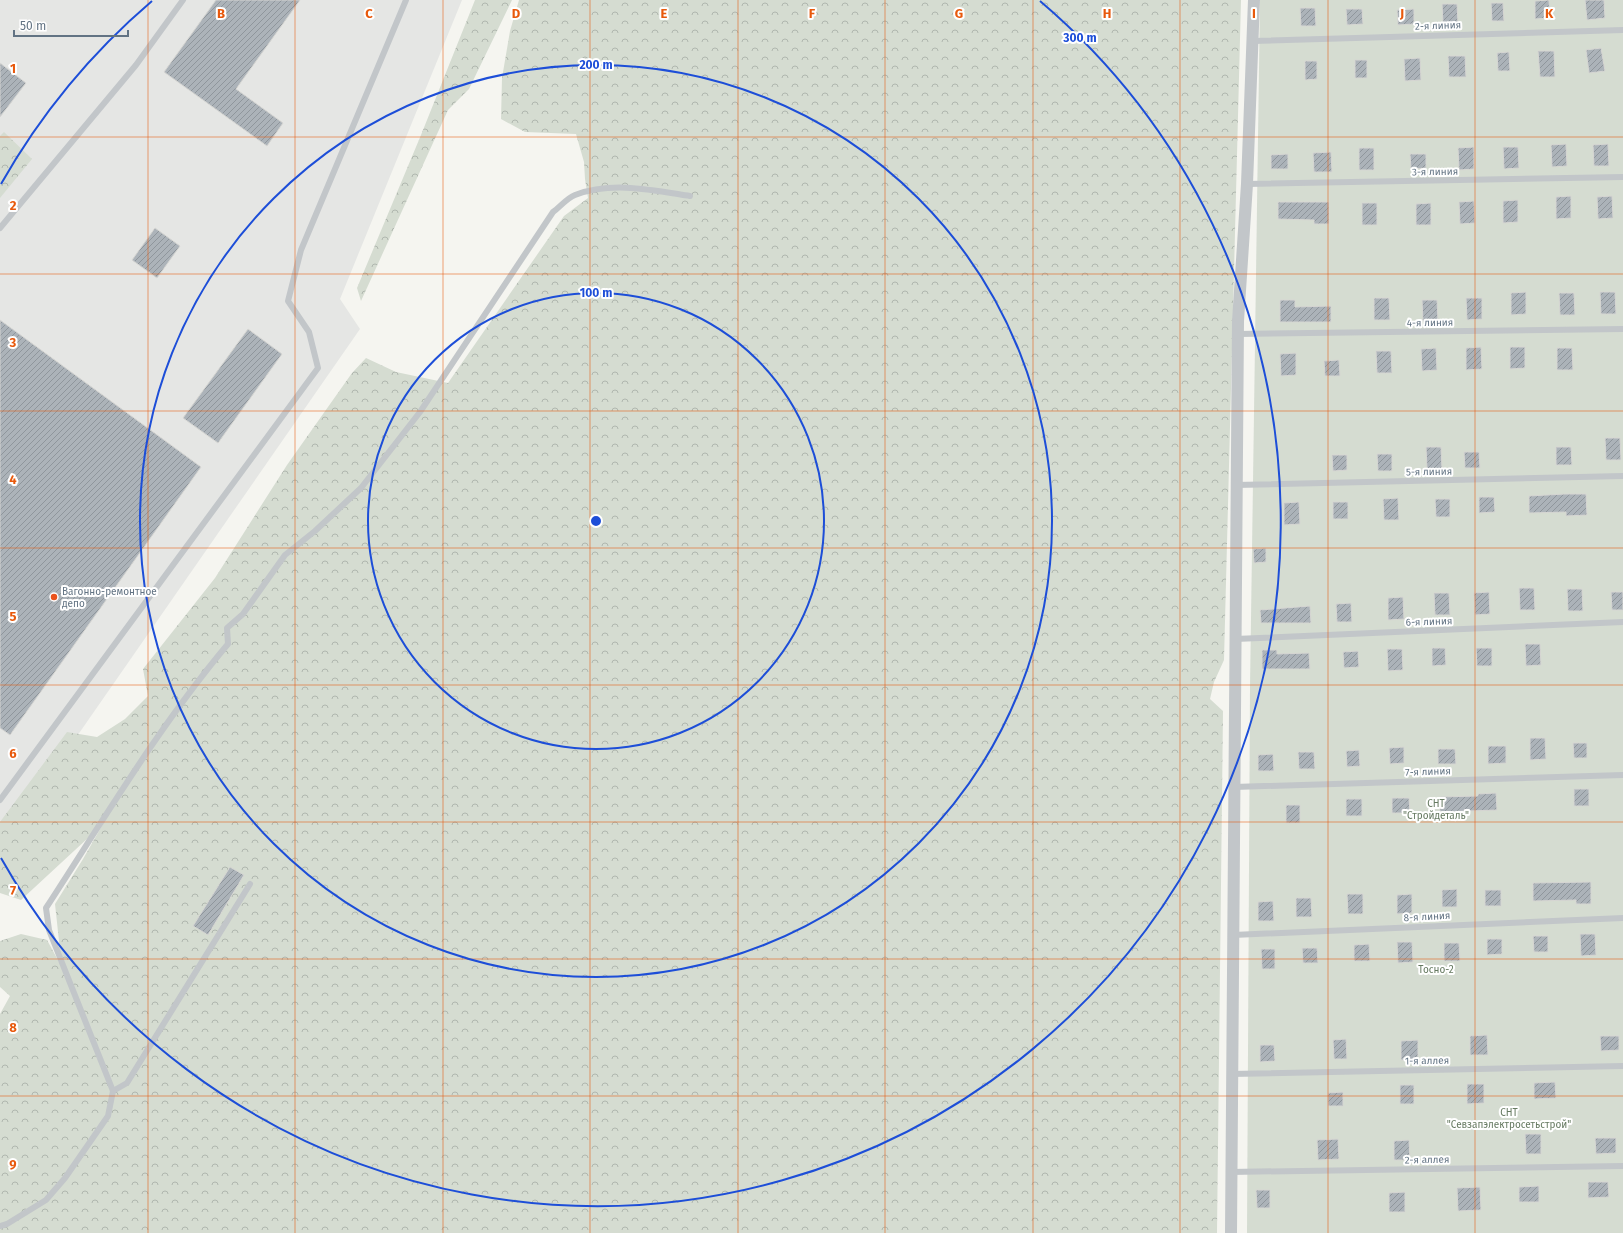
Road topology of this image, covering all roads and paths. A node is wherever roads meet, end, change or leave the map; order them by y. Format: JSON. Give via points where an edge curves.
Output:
{"nodes":[{"id":1,"x":183,"y":0,"type":"edge"},
{"id":2,"x":406,"y":0,"type":"edge"},
{"id":3,"x":1254,"y":0,"type":"edge"},
{"id":4,"x":1623,"y":30,"type":"edge"},
{"id":5,"x":1253,"y":41,"type":"junction"},
{"id":6,"x":1623,"y":177,"type":"edge"},
{"id":7,"x":1247,"y":184,"type":"junction"},
{"id":8,"x":690,"y":196,"type":"dead end"},
{"id":9,"x":0,"y":228,"type":"edge"},
{"id":10,"x":1623,"y":329,"type":"edge"},
{"id":11,"x":1238,"y":334,"type":"junction"},
{"id":12,"x":1623,"y":476,"type":"edge"},
{"id":13,"x":1236,"y":485,"type":"junction"},
{"id":14,"x":1623,"y":622,"type":"edge"},
{"id":15,"x":1235,"y":639,"type":"junction"},
{"id":16,"x":1623,"y":775,"type":"edge"},
{"id":17,"x":1234,"y":787,"type":"junction"},
{"id":18,"x":0,"y":800,"type":"edge"},
{"id":19,"x":250,"y":884,"type":"dead end"},
{"id":20,"x":1623,"y":918,"type":"edge"},
{"id":21,"x":1233,"y":935,"type":"junction"},
{"id":22,"x":1623,"y":1066,"type":"edge"},
{"id":23,"x":1231,"y":1074,"type":"junction"},
{"id":24,"x":113,"y":1091,"type":"junction"},
{"id":25,"x":1623,"y":1166,"type":"edge"},
{"id":26,"x":1231,"y":1172,"type":"junction"},
{"id":27,"x":0,"y":1226,"type":"edge"},
{"id":28,"x":1231,"y":1233,"type":"edge"}],
"edges":[{"from":1,"to":9,"type":"lane","via":[[136,65]]},
{"from":2,"to":18,"type":"lane","via":[[301,250],[288,301],[309,332],[318,368]]},
{"from":3,"to":5,"type":"street"},
{"from":4,"to":5,"type":"lane","name":"2-я линия"},
{"from":5,"to":7,"type":"street"},
{"from":6,"to":7,"type":"lane","name":"3-я линия"},
{"from":7,"to":11,"type":"street"},
{"from":8,"to":24,"type":"lane","via":[[639,188],[605,188],[574,196],[554,212],[420,412],[361,488],[285,555],[243,614],[227,628],[228,644],[200,677],[150,748],[46,908],[49,930]]},
{"from":10,"to":11,"type":"lane","name":"4-я линия"},
{"from":11,"to":13,"type":"street"},
{"from":12,"to":13,"type":"lane","name":"5-я линия"},
{"from":13,"to":15,"type":"street"},
{"from":14,"to":15,"type":"lane","name":"6-я линия"},
{"from":15,"to":17,"type":"street"},
{"from":16,"to":17,"type":"lane","name":"7-я линия"},
{"from":17,"to":21,"type":"street"},
{"from":19,"to":24,"type":"lane","via":[[127,1083]]},
{"from":20,"to":21,"type":"lane","name":"8-я линия"},
{"from":21,"to":23,"type":"street"},
{"from":22,"to":23,"type":"lane","name":"1-я аллея"},
{"from":23,"to":26,"type":"street"},
{"from":24,"to":27,"type":"lane","via":[[108,1116],[65,1178],[46,1200]]},
{"from":25,"to":26,"type":"lane","name":"2-я аллея"},
{"from":26,"to":28,"type":"street"}]}
